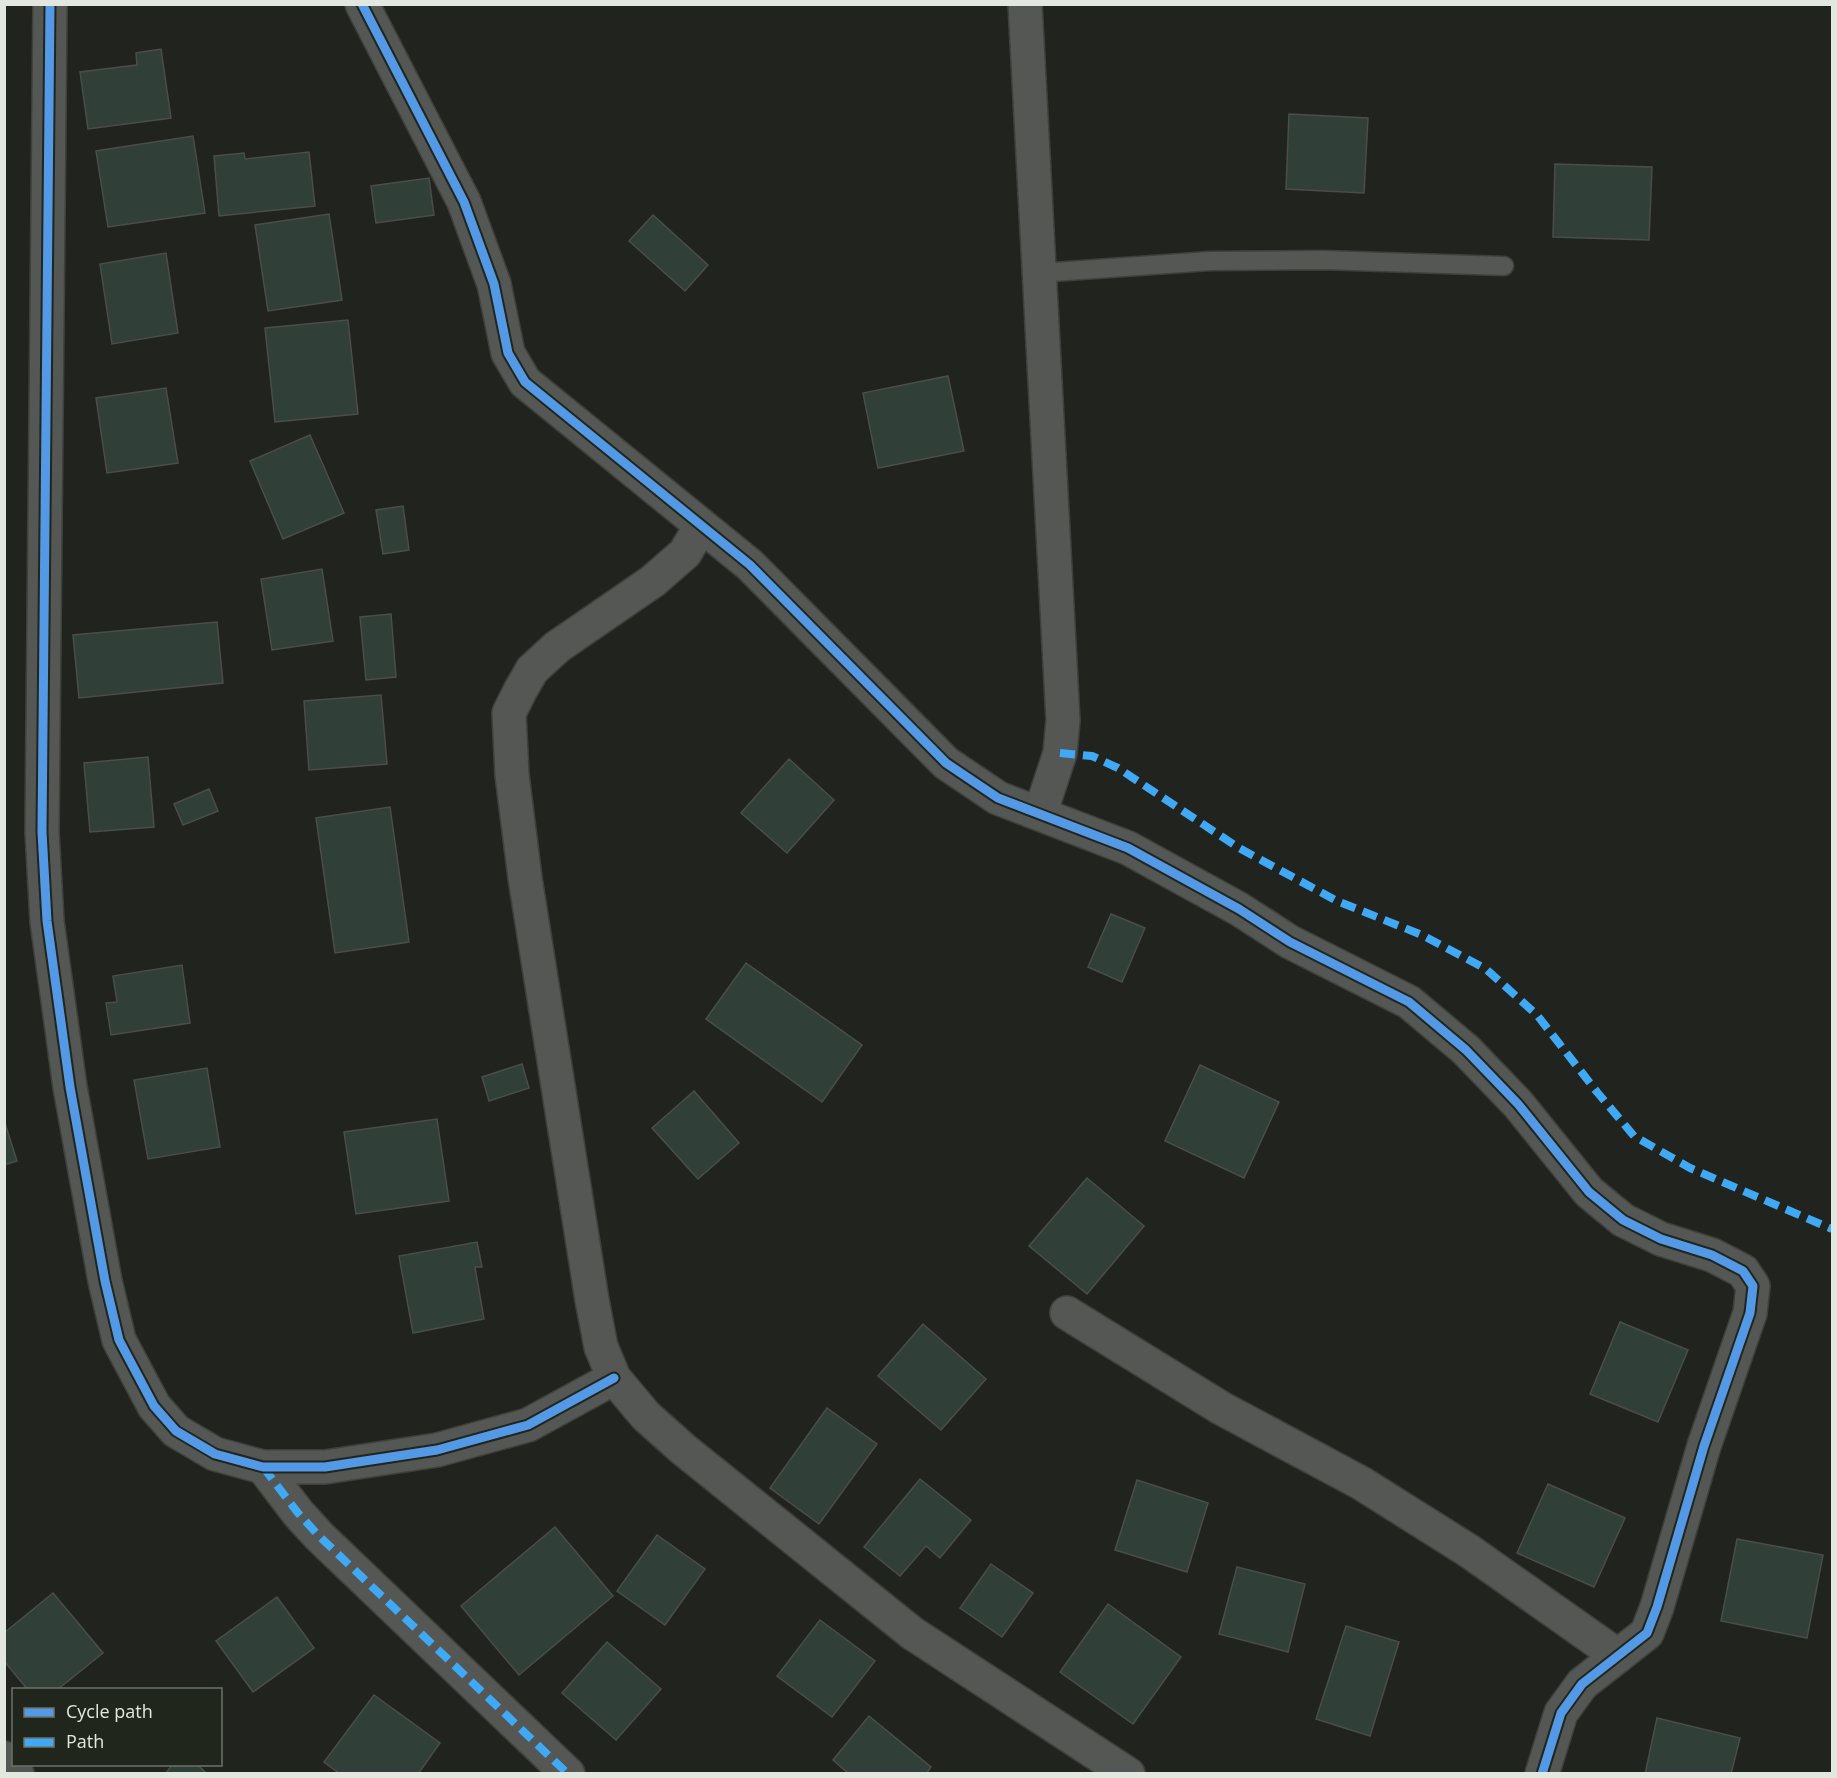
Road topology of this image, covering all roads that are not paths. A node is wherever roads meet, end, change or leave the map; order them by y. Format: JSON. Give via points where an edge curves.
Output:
{"nodes":[{"id":1,"x":50,"y":4,"type":"edge"},
{"id":2,"x":362,"y":4,"type":"edge"},
{"id":3,"x":1025,"y":4,"type":"edge"},
{"id":4,"x":1504,"y":266,"type":"dead end"},
{"id":5,"x":1039,"y":273,"type":"junction"},
{"id":6,"x":701,"y":526,"type":"junction"},
{"id":7,"x":1040,"y":814,"type":"junction"},
{"id":8,"x":1067,"y":1313,"type":"dead end"},
{"id":9,"x":614,"y":1378,"type":"junction"},
{"id":10,"x":262,"y":1467,"type":"junction"},
{"id":11,"x":1618,"y":1656,"type":"junction"},
{"id":12,"x":4,"y":1758,"type":"edge"},
{"id":13,"x":17,"y":1773,"type":"edge"},
{"id":14,"x":568,"y":1773,"type":"edge"},
{"id":15,"x":1128,"y":1773,"type":"edge"},
{"id":16,"x":1542,"y":1773,"type":"edge"}],
"edges":[{"from":1,"to":10,"type":"street","via":[[42,832],[47,921],[69,1087],[119,1340],[154,1406],[176,1431],[216,1454]]},
{"from":2,"to":6,"type":"street","via":[[464,202],[494,284],[508,353],[525,382]]},
{"from":3,"to":5,"type":"street"},
{"from":4,"to":5,"type":"lane","via":[[1210,261]]},
{"from":5,"to":7,"type":"street","via":[[1063,720],[1060,753]]},
{"from":6,"to":7,"type":"street","via":[[750,565],[946,763],[998,798]]},
{"from":6,"to":9,"type":"street","via":[[685,553],[653,581],[557,647],[532,670],[509,713],[512,775],[538,960],[592,1300],[601,1347]]},
{"from":7,"to":11,"type":"street","via":[[1128,848],[1290,942],[1409,1002],[1473,1058],[1518,1104],[1589,1192],[1623,1220],[1743,1271],[1753,1286],[1749,1313],[1704,1446],[1657,1607],[1647,1633]]},
{"from":8,"to":11,"type":"street","via":[[1221,1408],[1361,1483],[1469,1551]]},
{"from":9,"to":10,"type":"street","via":[[528,1425],[437,1450],[325,1467]]},
{"from":9,"to":15,"type":"street","via":[[646,1416],[683,1449],[912,1633]]},
{"from":10,"to":14,"type":"street","via":[[320,1536]]},
{"from":11,"to":16,"type":"street","via":[[1582,1684],[1562,1713]]},
{"from":12,"to":13,"type":"street"}]}
